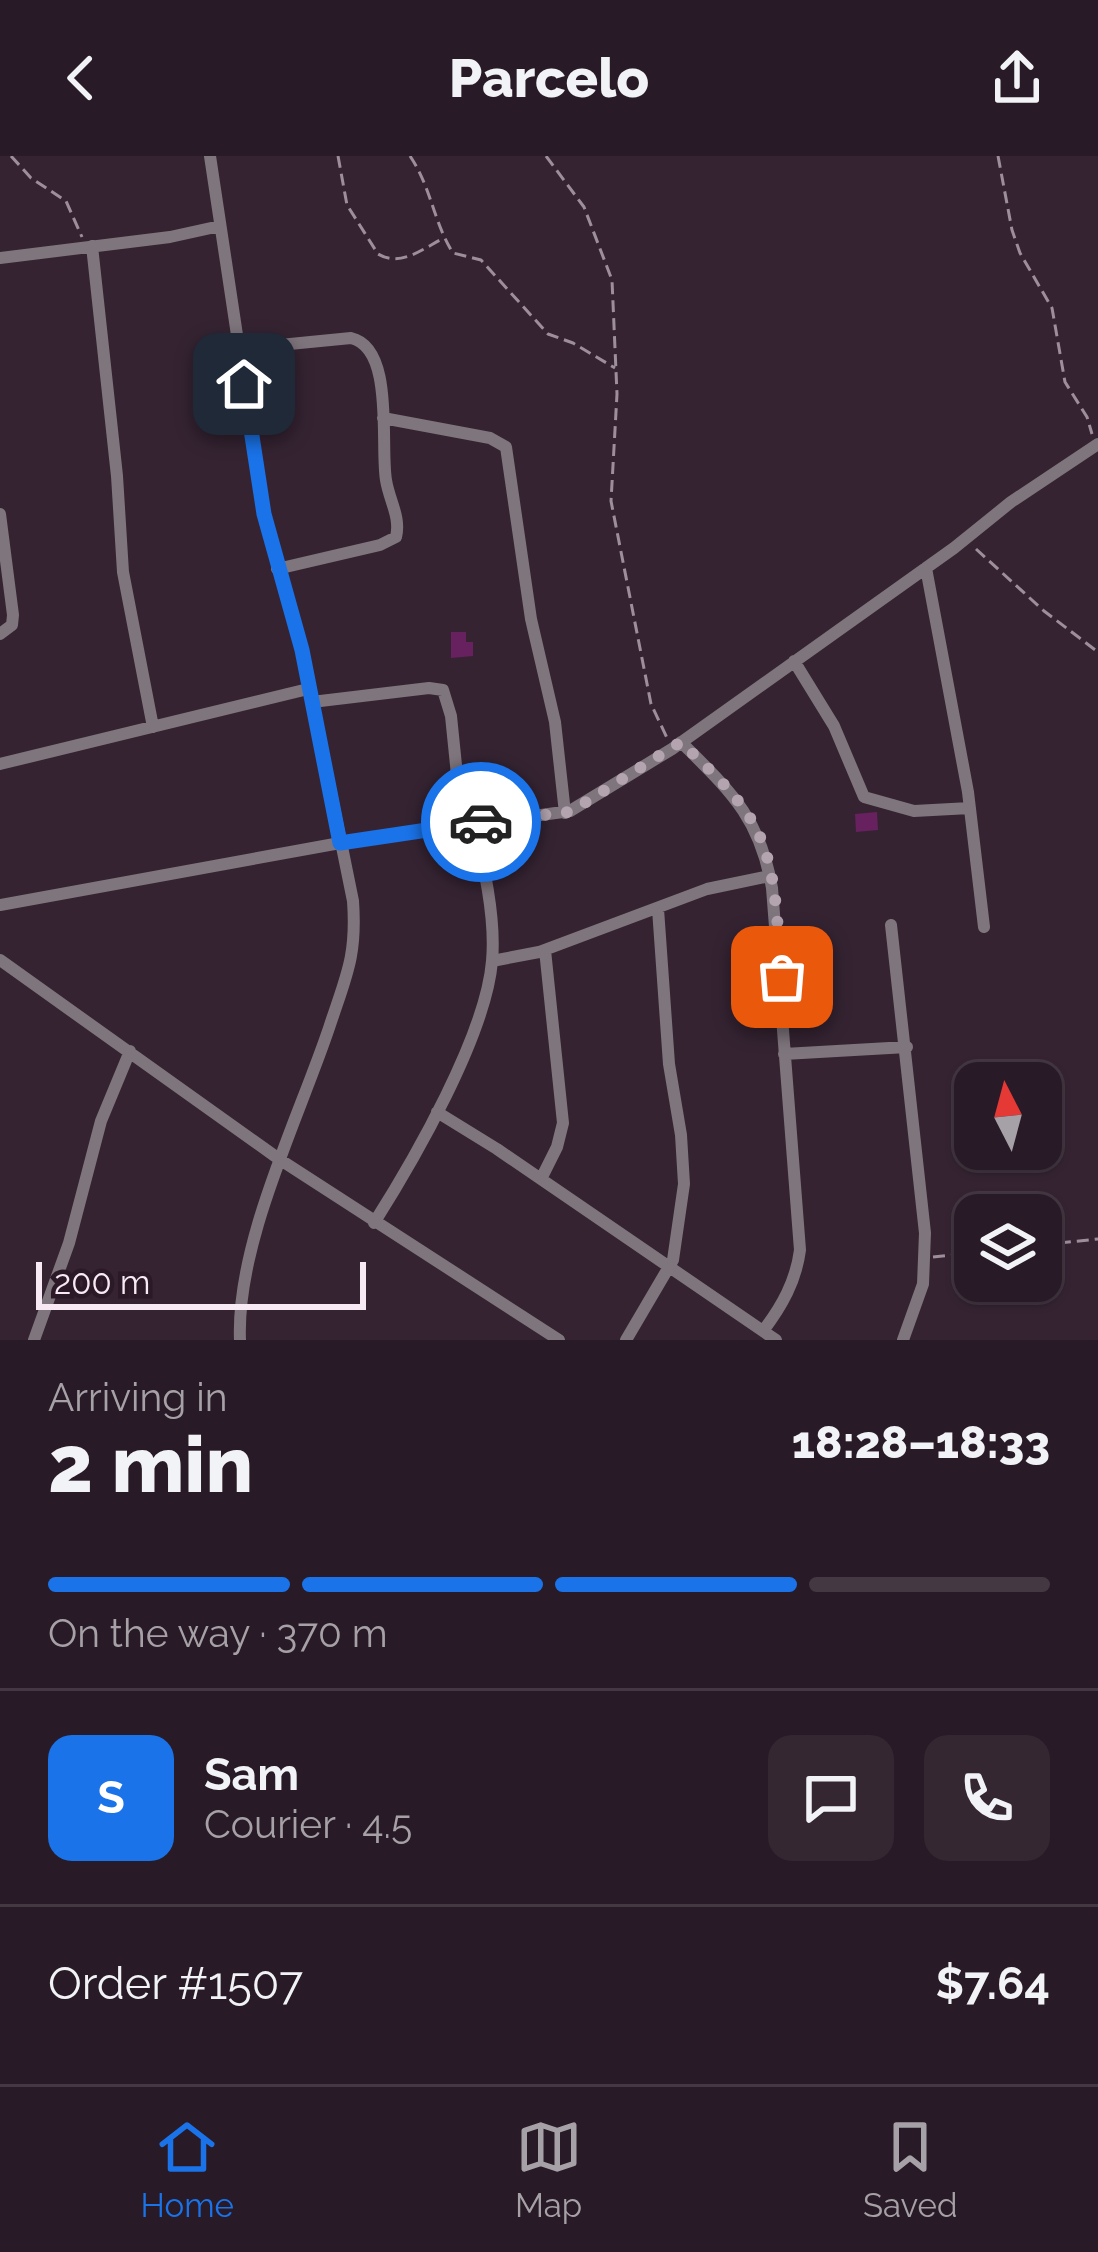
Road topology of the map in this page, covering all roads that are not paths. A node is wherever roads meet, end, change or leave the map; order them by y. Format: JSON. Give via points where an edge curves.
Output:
{"nodes":[{"id":1,"x":210,"y":156,"type":"edge"},
{"id":2,"x":220,"y":226,"type":"junction"},
{"id":3,"x":92,"y":246,"type":"junction"},
{"id":4,"x":0,"y":258,"type":"edge"},
{"id":5,"x":238,"y":349,"type":"junction"},
{"id":6,"x":383,"y":418,"type":"junction"},
{"id":7,"x":1098,"y":444,"type":"edge"},
{"id":8,"x":0,"y":514,"type":"edge"},
{"id":9,"x":926,"y":568,"type":"junction"},
{"id":10,"x":277,"y":569,"type":"junction"},
{"id":11,"x":0,"y":634,"type":"edge"},
{"id":12,"x":794,"y":661,"type":"junction"},
{"id":13,"x":310,"y":695,"type":"junction"},
{"id":14,"x":152,"y":728,"type":"junction"},
{"id":15,"x":677,"y":746,"type":"junction"},
{"id":16,"x":0,"y":764,"type":"edge"},
{"id":17,"x":970,"y":808,"type":"junction"},
{"id":18,"x":565,"y":813,"type":"junction"},
{"id":19,"x":467,"y":824,"type":"junction"},
{"id":20,"x":340,"y":843,"type":"junction"},
{"id":21,"x":770,"y":876,"type":"junction"},
{"id":22,"x":0,"y":905,"type":"edge"},
{"id":23,"x":658,"y":909,"type":"junction"},
{"id":24,"x":891,"y":925,"type":"dead end"},
{"id":25,"x":984,"y":926,"type":"dead end"},
{"id":26,"x":545,"y":950,"type":"junction"},
{"id":27,"x":0,"y":960,"type":"edge"},
{"id":28,"x":492,"y":962,"type":"junction"},
{"id":29,"x":907,"y":1047,"type":"junction"},
{"id":30,"x":130,"y":1052,"type":"junction"},
{"id":31,"x":784,"y":1054,"type":"junction"},
{"id":32,"x":437,"y":1112,"type":"junction"},
{"id":33,"x":279,"y":1159,"type":"junction"},
{"id":34,"x":542,"y":1179,"type":"junction"},
{"id":35,"x":374,"y":1223,"type":"junction"},
{"id":36,"x":668,"y":1267,"type":"junction"},
{"id":37,"x":763,"y":1331,"type":"junction"},
{"id":38,"x":34,"y":1340,"type":"edge"},
{"id":39,"x":240,"y":1340,"type":"edge"},
{"id":40,"x":559,"y":1340,"type":"edge"},
{"id":41,"x":626,"y":1340,"type":"edge"},
{"id":42,"x":776,"y":1340,"type":"edge"},
{"id":43,"x":903,"y":1340,"type":"edge"}],
"edges":[{"from":1,"to":2,"type":"street"},
{"from":2,"to":3,"type":"street"},
{"from":2,"to":5,"type":"street"},
{"from":3,"to":4,"type":"street"},
{"from":3,"to":14,"type":"street","via":[[123,572]]},
{"from":5,"to":6,"type":"street","via":[[359,340],[377,361]]},
{"from":5,"to":10,"type":"street"},
{"from":6,"to":10,"type":"street","via":[[396,537]]},
{"from":6,"to":18,"type":"street","via":[[506,447]]},
{"from":7,"to":9,"type":"street"},
{"from":8,"to":11,"type":"street","via":[[13,615]]},
{"from":9,"to":12,"type":"street"},
{"from":9,"to":17,"type":"street"},
{"from":10,"to":13,"type":"street"},
{"from":12,"to":15,"type":"street"},
{"from":12,"to":17,"type":"street","via":[[864,796],[914,811]]},
{"from":13,"to":14,"type":"street"},
{"from":13,"to":19,"type":"street","via":[[443,690]]},
{"from":13,"to":20,"type":"street"},
{"from":14,"to":16,"type":"street"},
{"from":15,"to":18,"type":"street"},
{"from":15,"to":21,"type":"street","via":[[724,783],[758,832]]},
{"from":17,"to":25,"type":"street"},
{"from":18,"to":19,"type":"street"},
{"from":19,"to":20,"type":"street"},
{"from":19,"to":28,"type":"street"},
{"from":20,"to":22,"type":"street"},
{"from":20,"to":33,"type":"street","via":[[354,956]]},
{"from":21,"to":23,"type":"street"},
{"from":21,"to":31,"type":"street"},
{"from":23,"to":26,"type":"street"},
{"from":23,"to":36,"type":"street","via":[[684,1184]]},
{"from":24,"to":29,"type":"street"},
{"from":26,"to":28,"type":"street"},
{"from":26,"to":34,"type":"street","via":[[563,1123]]},
{"from":27,"to":30,"type":"street"},
{"from":28,"to":32,"type":"street"},
{"from":29,"to":31,"type":"street"},
{"from":29,"to":43,"type":"street","via":[[925,1258]]},
{"from":30,"to":33,"type":"street"},
{"from":30,"to":38,"type":"street","via":[[100,1121]]},
{"from":31,"to":37,"type":"street","via":[[800,1250]]},
{"from":32,"to":34,"type":"street"},
{"from":32,"to":35,"type":"street"},
{"from":33,"to":35,"type":"street"},
{"from":33,"to":39,"type":"street","via":[[240,1297]]},
{"from":34,"to":36,"type":"street"},
{"from":35,"to":40,"type":"street"},
{"from":36,"to":37,"type":"street"},
{"from":36,"to":41,"type":"street"},
{"from":37,"to":42,"type":"street"}]}
